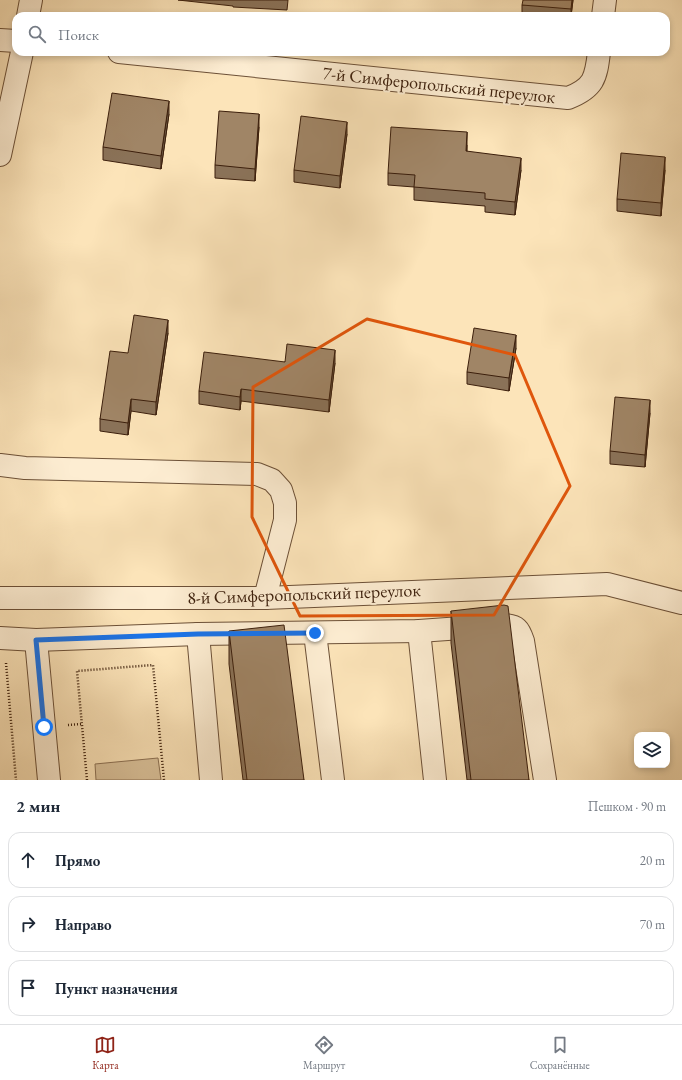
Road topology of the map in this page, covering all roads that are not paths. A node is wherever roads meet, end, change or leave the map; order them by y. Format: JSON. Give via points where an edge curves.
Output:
{"nodes":[{"id":1,"x":31,"y":0,"type":"edge"},
{"id":2,"x":604,"y":0,"type":"edge"},
{"id":3,"x":29,"y":12,"type":"edge"},
{"id":4,"x":603,"y":12,"type":"edge"},
{"id":5,"x":0,"y":40,"type":"edge"},
{"id":6,"x":12,"y":41,"type":"edge"},
{"id":7,"x":21,"y":56,"type":"edge"},
{"id":8,"x":158,"y":56,"type":"edge"},
{"id":9,"x":599,"y":56,"type":"edge"},
{"id":10,"x":0,"y":155,"type":"edge"},
{"id":11,"x":0,"y":465,"type":"edge"},
{"id":12,"x":0,"y":598,"type":"edge"},
{"id":13,"x":265,"y":598,"type":"junction"},
{"id":14,"x":682,"y":603,"type":"edge"},
{"id":15,"x":419,"y":631,"type":"junction"},
{"id":16,"x":315,"y":633,"type":"junction"},
{"id":17,"x":198,"y":634,"type":"junction"},
{"id":18,"x":0,"y":638,"type":"edge"},
{"id":19,"x":36,"y":640,"type":"junction"},
{"id":20,"x":49,"y":780,"type":"edge"},
{"id":21,"x":211,"y":780,"type":"edge"},
{"id":22,"x":333,"y":780,"type":"edge"},
{"id":23,"x":435,"y":780,"type":"edge"},
{"id":24,"x":545,"y":780,"type":"edge"}],
"edges":[{"from":1,"to":3,"type":"street"},
{"from":2,"to":4,"type":"street"},
{"from":5,"to":6,"type":"street"},
{"from":7,"to":10,"type":"street"},
{"from":8,"to":9,"type":"street","name":"7-й Симферопольский переулок","via":[[568,98],[581,93],[591,84],[597,72]]},
{"from":11,"to":13,"type":"street","via":[[25,468],[257,474],[272,480],[281,490],[285,502],[285,520]]},
{"from":12,"to":13,"type":"street","name":"8-й Симферопольский переулок"},
{"from":13,"to":14,"type":"street","name":"8-й Симферопольский переулок","via":[[607,584]]},
{"from":15,"to":16,"type":"street"},
{"from":15,"to":23,"type":"street"},
{"from":15,"to":24,"type":"street","via":[[504,625],[520,630]]},
{"from":16,"to":17,"type":"street"},
{"from":16,"to":22,"type":"street"},
{"from":17,"to":19,"type":"street"},
{"from":17,"to":21,"type":"street"},
{"from":18,"to":19,"type":"street"},
{"from":19,"to":20,"type":"street"}]}
